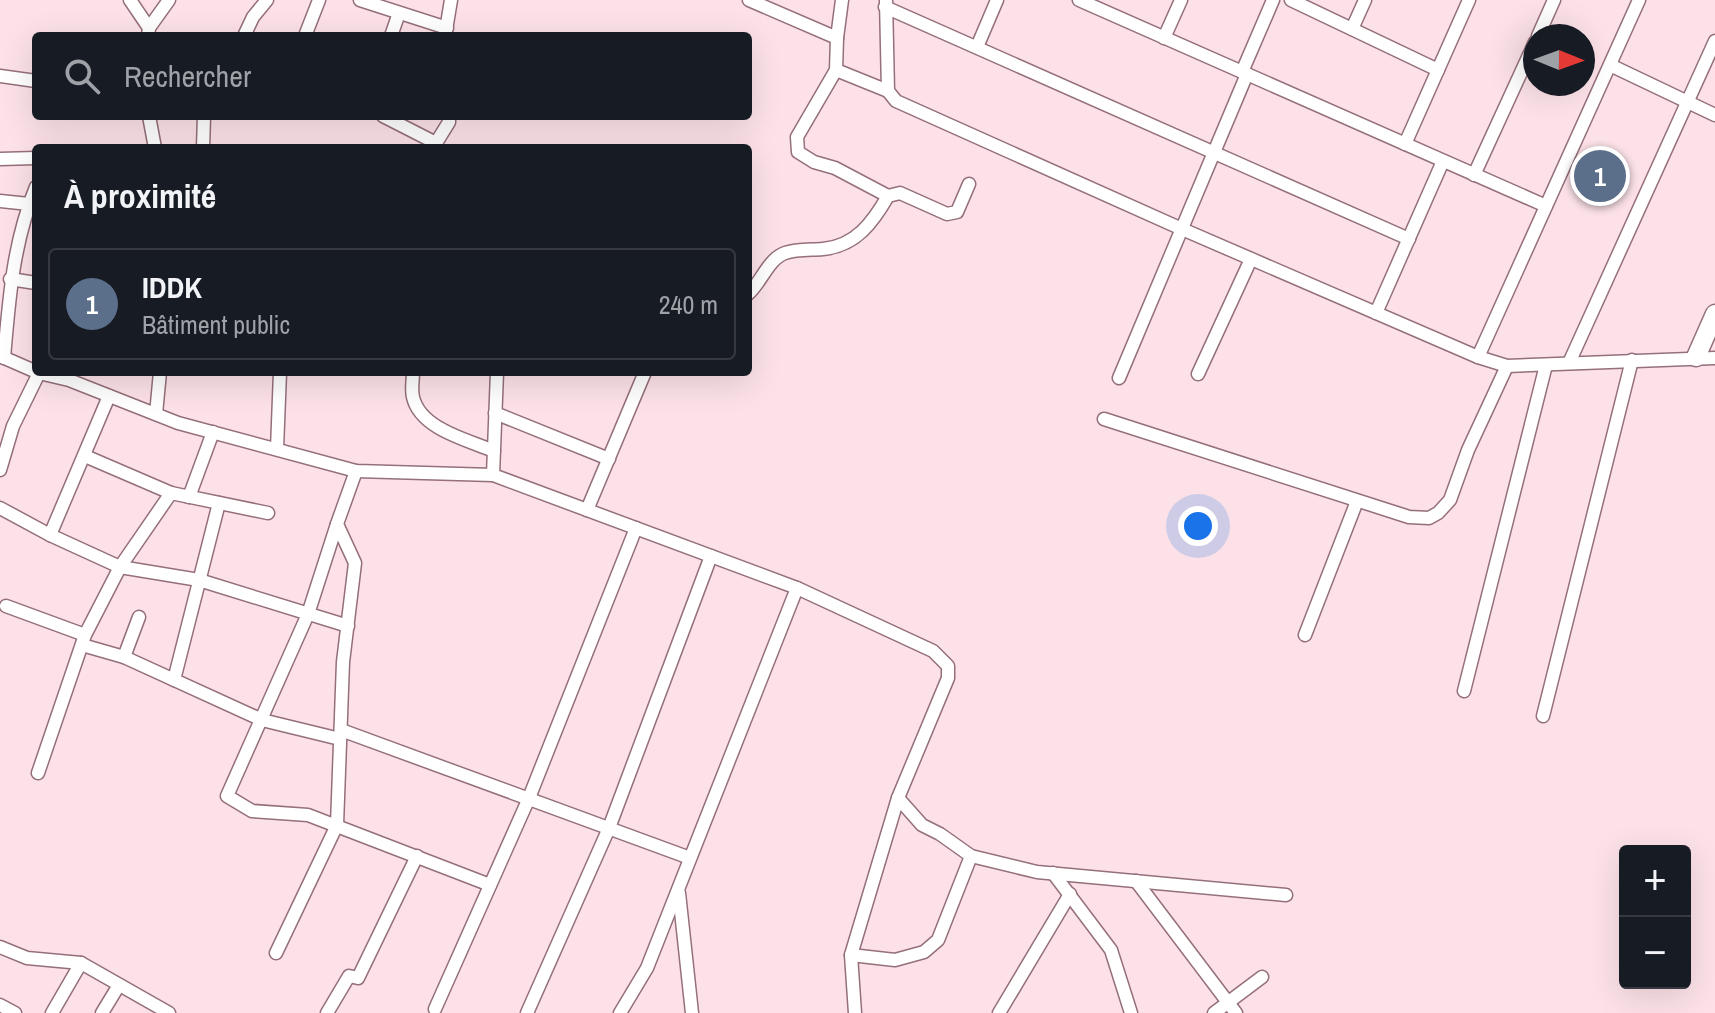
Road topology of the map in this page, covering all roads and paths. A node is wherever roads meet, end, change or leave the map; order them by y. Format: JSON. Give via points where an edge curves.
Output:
{"nodes":[{"id":1,"x":130,"y":0,"type":"edge"},
{"id":2,"x":169,"y":0,"type":"edge"},
{"id":3,"x":267,"y":0,"type":"edge"},
{"id":4,"x":319,"y":0,"type":"edge"},
{"id":5,"x":360,"y":0,"type":"edge"},
{"id":6,"x":451,"y":0,"type":"edge"},
{"id":7,"x":749,"y":0,"type":"edge"},
{"id":8,"x":842,"y":0,"type":"edge"},
{"id":9,"x":997,"y":0,"type":"edge"},
{"id":10,"x":1181,"y":0,"type":"edge"},
{"id":11,"x":1273,"y":0,"type":"edge"},
{"id":12,"x":1291,"y":0,"type":"edge"},
{"id":13,"x":1365,"y":0,"type":"edge"},
{"id":14,"x":1469,"y":0,"type":"edge"},
{"id":15,"x":1554,"y":0,"type":"edge"},
{"id":16,"x":1639,"y":0,"type":"edge"},
{"id":17,"x":1087,"y":2,"type":"edge"},
{"id":18,"x":886,"y":3,"type":"edge"},
{"id":19,"x":399,"y":13,"type":"junction"},
{"id":20,"x":1543,"y":24,"type":"edge"},
{"id":21,"x":1352,"y":29,"type":"junction"},
{"id":22,"x":148,"y":32,"type":"edge"},
{"id":23,"x":246,"y":32,"type":"edge"},
{"id":24,"x":307,"y":32,"type":"edge"},
{"id":25,"x":392,"y":32,"type":"edge"},
{"id":26,"x":446,"y":32,"type":"edge"},
{"id":27,"x":837,"y":38,"type":"junction"},
{"id":28,"x":1164,"y":38,"type":"junction"},
{"id":29,"x":1715,"y":41,"type":"edge"},
{"id":30,"x":977,"y":47,"type":"junction"},
{"id":31,"x":1610,"y":65,"type":"junction"},
{"id":32,"x":1523,"y":68,"type":"edge"},
{"id":33,"x":836,"y":70,"type":"junction"},
{"id":34,"x":1438,"y":70,"type":"junction"},
{"id":35,"x":1244,"y":73,"type":"junction"},
{"id":36,"x":0,"y":76,"type":"edge"},
{"id":37,"x":32,"y":80,"type":"edge"},
{"id":38,"x":888,"y":91,"type":"junction"},
{"id":39,"x":1688,"y":101,"type":"junction"},
{"id":40,"x":1715,"y":115,"type":"edge"},
{"id":41,"x":150,"y":120,"type":"edge"},
{"id":42,"x":204,"y":120,"type":"edge"},
{"id":43,"x":390,"y":120,"type":"edge"},
{"id":44,"x":449,"y":120,"type":"edge"},
{"id":45,"x":154,"y":144,"type":"edge"},
{"id":46,"x":203,"y":144,"type":"edge"},
{"id":47,"x":433,"y":144,"type":"edge"},
{"id":48,"x":436,"y":144,"type":"edge"},
{"id":49,"x":1405,"y":144,"type":"junction"},
{"id":50,"x":1214,"y":150,"type":"junction"},
{"id":51,"x":32,"y":158,"type":"edge"},
{"id":52,"x":0,"y":159,"type":"edge"},
{"id":53,"x":1443,"y":161,"type":"junction"},
{"id":54,"x":1474,"y":175,"type":"junction"},
{"id":55,"x":969,"y":184,"type":"dead end"},
{"id":56,"x":888,"y":196,"type":"junction"},
{"id":57,"x":32,"y":197,"type":"edge"},
{"id":58,"x":0,"y":201,"type":"edge"},
{"id":59,"x":29,"y":204,"type":"junction"},
{"id":60,"x":1546,"y":206,"type":"junction"},
{"id":61,"x":1182,"y":229,"type":"junction"},
{"id":62,"x":1409,"y":239,"type":"junction"},
{"id":63,"x":1251,"y":259,"type":"junction"},
{"id":64,"x":10,"y":279,"type":"junction"},
{"id":65,"x":32,"y":282,"type":"edge"},
{"id":66,"x":752,"y":290,"type":"edge"},
{"id":67,"x":1376,"y":313,"type":"junction"},
{"id":68,"x":1715,"y":314,"type":"edge"},
{"id":69,"x":2,"y":357,"type":"edge"},
{"id":70,"x":1478,"y":357,"type":"junction"},
{"id":71,"x":1696,"y":357,"type":"junction"},
{"id":72,"x":1715,"y":358,"type":"edge"},
{"id":73,"x":1632,"y":360,"type":"junction"},
{"id":74,"x":1569,"y":363,"type":"junction"},
{"id":75,"x":1546,"y":365,"type":"junction"},
{"id":76,"x":1507,"y":366,"type":"junction"},
{"id":77,"x":32,"y":370,"type":"edge"},
{"id":78,"x":1198,"y":374,"type":"dead end"},
{"id":79,"x":38,"y":376,"type":"edge"},
{"id":80,"x":69,"y":376,"type":"edge"},
{"id":81,"x":160,"y":376,"type":"edge"},
{"id":82,"x":280,"y":376,"type":"edge"},
{"id":83,"x":413,"y":376,"type":"edge"},
{"id":84,"x":497,"y":376,"type":"edge"},
{"id":85,"x":643,"y":376,"type":"edge"},
{"id":86,"x":1119,"y":378,"type":"dead end"},
{"id":87,"x":109,"y":396,"type":"junction"},
{"id":88,"x":495,"y":413,"type":"junction"},
{"id":89,"x":156,"y":414,"type":"junction"},
{"id":90,"x":1104,"y":419,"type":"dead end"},
{"id":91,"x":0,"y":420,"type":"edge"},
{"id":92,"x":13,"y":426,"type":"junction"},
{"id":93,"x":213,"y":432,"type":"junction"},
{"id":94,"x":277,"y":449,"type":"junction"},
{"id":95,"x":494,"y":451,"type":"junction"},
{"id":96,"x":85,"y":456,"type":"junction"},
{"id":97,"x":609,"y":459,"type":"junction"},
{"id":98,"x":0,"y":470,"type":"edge"},
{"id":99,"x":356,"y":471,"type":"junction"},
{"id":100,"x":493,"y":475,"type":"junction"},
{"id":101,"x":171,"y":493,"type":"junction"},
{"id":102,"x":189,"y":497,"type":"junction"},
{"id":103,"x":1357,"y":501,"type":"junction"},
{"id":104,"x":219,"y":503,"type":"junction"},
{"id":105,"x":0,"y":508,"type":"edge"},
{"id":106,"x":587,"y":510,"type":"junction"},
{"id":107,"x":268,"y":513,"type":"dead end"},
{"id":108,"x":337,"y":524,"type":"junction"},
{"id":109,"x":636,"y":528,"type":"junction"},
{"id":110,"x":50,"y":535,"type":"junction"},
{"id":111,"x":711,"y":556,"type":"junction"},
{"id":112,"x":120,"y":567,"type":"junction"},
{"id":113,"x":199,"y":580,"type":"junction"},
{"id":114,"x":797,"y":588,"type":"junction"},
{"id":115,"x":6,"y":606,"type":"dead end"},
{"id":116,"x":308,"y":614,"type":"junction"},
{"id":117,"x":139,"y":617,"type":"dead end"},
{"id":118,"x":348,"y":626,"type":"junction"},
{"id":119,"x":1305,"y":635,"type":"dead end"},
{"id":120,"x":84,"y":640,"type":"junction"},
{"id":121,"x":124,"y":657,"type":"junction"},
{"id":122,"x":174,"y":680,"type":"junction"},
{"id":123,"x":1464,"y":691,"type":"dead end"},
{"id":124,"x":1543,"y":716,"type":"dead end"},
{"id":125,"x":262,"y":720,"type":"junction"},
{"id":126,"x":340,"y":734,"type":"junction"},
{"id":127,"x":38,"y":773,"type":"dead end"},
{"id":128,"x":529,"y":798,"type":"junction"},
{"id":129,"x":898,"y":798,"type":"junction"},
{"id":130,"x":337,"y":825,"type":"junction"},
{"id":131,"x":609,"y":828,"type":"junction"},
{"id":132,"x":417,"y":856,"type":"junction"},
{"id":133,"x":971,"y":856,"type":"junction"},
{"id":134,"x":690,"y":858,"type":"junction"},
{"id":135,"x":1053,"y":873,"type":"junction"},
{"id":136,"x":1136,"y":881,"type":"junction"},
{"id":137,"x":490,"y":885,"type":"junction"},
{"id":138,"x":678,"y":888,"type":"junction"},
{"id":139,"x":1070,"y":894,"type":"junction"},
{"id":140,"x":1286,"y":895,"type":"dead end"},
{"id":141,"x":0,"y":947,"type":"edge"},
{"id":142,"x":276,"y":953,"type":"dead end"},
{"id":143,"x":851,"y":955,"type":"junction"},
{"id":144,"x":81,"y":963,"type":"junction"},
{"id":145,"x":1262,"y":977,"type":"dead end"},
{"id":146,"x":119,"y":985,"type":"junction"},
{"id":147,"x":0,"y":1005,"type":"edge"},
{"id":148,"x":1232,"y":1008,"type":"edge"},
{"id":149,"x":435,"y":1009,"type":"dead end"},
{"id":150,"x":15,"y":1013,"type":"edge"},
{"id":151,"x":52,"y":1013,"type":"edge"},
{"id":152,"x":102,"y":1013,"type":"edge"},
{"id":153,"x":169,"y":1013,"type":"edge"},
{"id":154,"x":327,"y":1013,"type":"edge"},
{"id":155,"x":527,"y":1013,"type":"edge"},
{"id":156,"x":620,"y":1013,"type":"edge"},
{"id":157,"x":692,"y":1013,"type":"edge"},
{"id":158,"x":855,"y":1013,"type":"edge"},
{"id":159,"x":999,"y":1013,"type":"edge"},
{"id":160,"x":1131,"y":1013,"type":"edge"},
{"id":161,"x":1214,"y":1013,"type":"edge"}],
"edges":[{"from":1,"to":22,"type":"street"},
{"from":2,"to":22,"type":"street"},
{"from":3,"to":23,"type":"street"},
{"from":4,"to":24,"type":"street"},
{"from":5,"to":19,"type":"street"},
{"from":6,"to":26,"type":"street"},
{"from":7,"to":27,"type":"street"},
{"from":8,"to":27,"type":"street"},
{"from":9,"to":30,"type":"street"},
{"from":10,"to":28,"type":"street"},
{"from":11,"to":35,"type":"street"},
{"from":12,"to":21,"type":"street"},
{"from":13,"to":21,"type":"street"},
{"from":14,"to":34,"type":"street"},
{"from":15,"to":20,"type":"street"},
{"from":16,"to":31,"type":"street"},
{"from":17,"to":28,"type":"street"},
{"from":18,"to":30,"type":"street"},
{"from":18,"to":38,"type":"street"},
{"from":19,"to":25,"type":"street"},
{"from":19,"to":26,"type":"street"},
{"from":21,"to":34,"type":"street"},
{"from":27,"to":33,"type":"street"},
{"from":28,"to":35,"type":"street"},
{"from":29,"to":39,"type":"street"},
{"from":30,"to":50,"type":"street"},
{"from":31,"to":39,"type":"street"},
{"from":31,"to":60,"type":"street"},
{"from":32,"to":54,"type":"street"},
{"from":33,"to":38,"type":"street"},
{"from":33,"to":56,"type":"street","via":[[797,137],[798,152]]},
{"from":34,"to":49,"type":"street"},
{"from":35,"to":49,"type":"street"},
{"from":35,"to":50,"type":"street"},
{"from":36,"to":37,"type":"street"},
{"from":38,"to":61,"type":"street","via":[[896,101]]},
{"from":39,"to":40,"type":"street"},
{"from":39,"to":74,"type":"street"},
{"from":41,"to":45,"type":"street"},
{"from":42,"to":46,"type":"street"},
{"from":43,"to":47,"type":"street"},
{"from":44,"to":48,"type":"street"},
{"from":49,"to":53,"type":"street"},
{"from":50,"to":61,"type":"street"},
{"from":50,"to":62,"type":"street"},
{"from":51,"to":52,"type":"street"},
{"from":53,"to":54,"type":"street"},
{"from":53,"to":62,"type":"street"},
{"from":54,"to":60,"type":"street"},
{"from":55,"to":56,"type":"street","via":[[953,214],[900,193]]},
{"from":56,"to":66,"type":"street","via":[[871,224],[849,242],[785,253],[774,259]]},
{"from":57,"to":59,"type":"street"},
{"from":58,"to":59,"type":"street"},
{"from":59,"to":64,"type":"street"},
{"from":60,"to":70,"type":"street"},
{"from":61,"to":63,"type":"street"},
{"from":61,"to":86,"type":"street"},
{"from":62,"to":67,"type":"street"},
{"from":63,"to":67,"type":"street"},
{"from":63,"to":78,"type":"street"},
{"from":64,"to":65,"type":"street"},
{"from":64,"to":69,"type":"street"},
{"from":67,"to":70,"type":"street"},
{"from":68,"to":71,"type":"street"},
{"from":69,"to":77,"type":"street"},
{"from":70,"to":76,"type":"street"},
{"from":71,"to":72,"type":"street"},
{"from":71,"to":73,"type":"street"},
{"from":73,"to":74,"type":"street"},
{"from":73,"to":124,"type":"street"},
{"from":74,"to":75,"type":"street"},
{"from":75,"to":76,"type":"street"},
{"from":75,"to":123,"type":"street"},
{"from":76,"to":103,"type":"street","via":[[1450,500],[1438,513],[1409,517]]},
{"from":79,"to":92,"type":"street"},
{"from":80,"to":87,"type":"street"},
{"from":81,"to":89,"type":"street"},
{"from":82,"to":94,"type":"street"},
{"from":83,"to":95,"type":"street","via":[[420,413]]},
{"from":84,"to":88,"type":"street"},
{"from":85,"to":97,"type":"street"},
{"from":87,"to":89,"type":"street"},
{"from":87,"to":96,"type":"street"},
{"from":88,"to":95,"type":"street"},
{"from":88,"to":97,"type":"street"},
{"from":89,"to":93,"type":"street"},
{"from":90,"to":103,"type":"street"},
{"from":91,"to":92,"type":"street"},
{"from":92,"to":98,"type":"street"},
{"from":93,"to":94,"type":"street"},
{"from":93,"to":102,"type":"street"},
{"from":94,"to":99,"type":"street"},
{"from":95,"to":100,"type":"street"},
{"from":96,"to":101,"type":"street"},
{"from":96,"to":110,"type":"street"},
{"from":97,"to":106,"type":"street"},
{"from":99,"to":100,"type":"street"},
{"from":99,"to":108,"type":"street"},
{"from":100,"to":106,"type":"street"},
{"from":101,"to":102,"type":"street"},
{"from":101,"to":112,"type":"street"},
{"from":102,"to":104,"type":"street"},
{"from":103,"to":119,"type":"street"},
{"from":104,"to":107,"type":"street"},
{"from":104,"to":113,"type":"street"},
{"from":105,"to":110,"type":"street"},
{"from":106,"to":109,"type":"street"},
{"from":108,"to":116,"type":"street"},
{"from":108,"to":118,"type":"street","via":[[355,563]]},
{"from":109,"to":111,"type":"street"},
{"from":109,"to":128,"type":"street"},
{"from":110,"to":112,"type":"street"},
{"from":111,"to":114,"type":"street"},
{"from":111,"to":131,"type":"street"},
{"from":112,"to":113,"type":"street"},
{"from":112,"to":120,"type":"street"},
{"from":113,"to":116,"type":"street"},
{"from":113,"to":122,"type":"street"},
{"from":114,"to":129,"type":"street","via":[[933,651],[948,666],[941,701]]},
{"from":114,"to":134,"type":"street"},
{"from":115,"to":120,"type":"street"},
{"from":116,"to":118,"type":"street"},
{"from":116,"to":125,"type":"street"},
{"from":117,"to":121,"type":"street"},
{"from":118,"to":126,"type":"street"},
{"from":120,"to":121,"type":"street"},
{"from":120,"to":127,"type":"street"},
{"from":121,"to":122,"type":"street"},
{"from":122,"to":125,"type":"street"},
{"from":125,"to":126,"type":"street"},
{"from":125,"to":130,"type":"street","via":[[227,796],[252,811],[308,815]]},
{"from":126,"to":128,"type":"street"},
{"from":126,"to":130,"type":"street"},
{"from":128,"to":131,"type":"street"},
{"from":128,"to":137,"type":"street"},
{"from":129,"to":133,"type":"street","via":[[922,825]]},
{"from":129,"to":143,"type":"street"},
{"from":130,"to":132,"type":"street"},
{"from":130,"to":142,"type":"street"},
{"from":131,"to":134,"type":"street"},
{"from":131,"to":155,"type":"street"},
{"from":132,"to":137,"type":"street"},
{"from":132,"to":154,"type":"street","via":[[358,978],[349,976]]},
{"from":133,"to":135,"type":"street"},
{"from":133,"to":143,"type":"street","via":[[938,940],[924,952],[895,960]]},
{"from":134,"to":138,"type":"street"},
{"from":135,"to":136,"type":"street"},
{"from":135,"to":139,"type":"street"},
{"from":136,"to":140,"type":"street"},
{"from":136,"to":148,"type":"street"},
{"from":137,"to":149,"type":"street"},
{"from":138,"to":156,"type":"street","via":[[647,968]]},
{"from":138,"to":157,"type":"street"},
{"from":139,"to":159,"type":"street"},
{"from":139,"to":160,"type":"street","via":[[1111,950]]},
{"from":141,"to":144,"type":"street","via":[[27,958]]},
{"from":143,"to":158,"type":"street"},
{"from":144,"to":146,"type":"street"},
{"from":144,"to":151,"type":"street"},
{"from":145,"to":148,"type":"street"},
{"from":146,"to":152,"type":"street"},
{"from":146,"to":153,"type":"street"},
{"from":147,"to":150,"type":"street"},
{"from":148,"to":161,"type":"street"}]}
